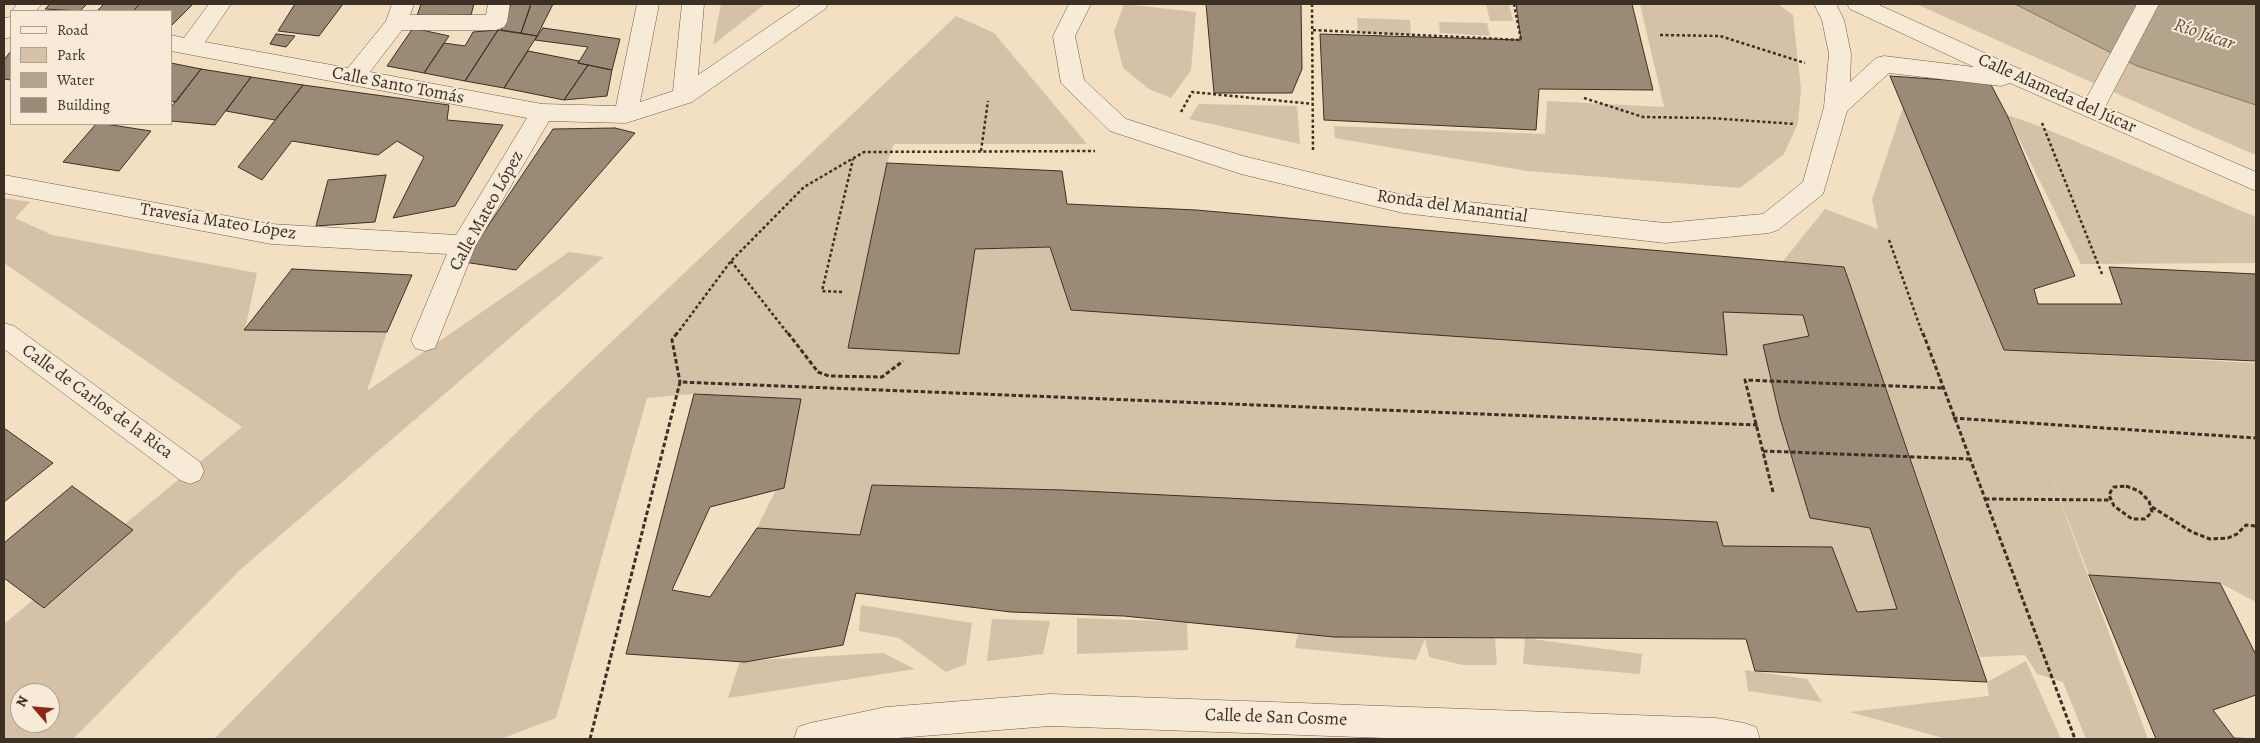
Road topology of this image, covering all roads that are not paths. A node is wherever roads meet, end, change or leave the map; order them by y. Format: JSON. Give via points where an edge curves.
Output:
{"nodes":[{"id":1,"x":220,"y":4,"type":"edge"},
{"id":2,"x":499,"y":4,"type":"edge"},
{"id":3,"x":648,"y":4,"type":"edge"},
{"id":4,"x":693,"y":4,"type":"edge"},
{"id":5,"x":817,"y":4,"type":"edge"},
{"id":6,"x":1080,"y":4,"type":"edge"},
{"id":7,"x":1825,"y":4,"type":"edge"},
{"id":8,"x":1858,"y":4,"type":"edge"},
{"id":9,"x":2148,"y":4,"type":"edge"},
{"id":10,"x":399,"y":13,"type":"edge"},
{"id":11,"x":180,"y":45,"type":"edge"},
{"id":12,"x":354,"y":77,"type":"junction"},
{"id":13,"x":2025,"y":80,"type":"junction"},
{"id":14,"x":684,"y":96,"type":"junction"},
{"id":15,"x":2091,"y":111,"type":"junction"},
{"id":16,"x":542,"y":112,"type":"junction"},
{"id":17,"x":626,"y":115,"type":"junction"},
{"id":18,"x":1834,"y":117,"type":"junction"},
{"id":19,"x":2256,"y":182,"type":"edge"},
{"id":20,"x":4,"y":184,"type":"edge"},
{"id":21,"x":463,"y":245,"type":"junction"},
{"id":22,"x":4,"y":334,"type":"edge"},
{"id":23,"x":425,"y":340,"type":"dead end"},
{"id":24,"x":190,"y":471,"type":"dead end"},
{"id":25,"x":810,"y":739,"type":"edge"},
{"id":26,"x":1744,"y":739,"type":"edge"}],
"edges":[{"from":1,"to":11,"type":"street"},
{"from":2,"to":10,"type":"street","via":[[496,22]]},
{"from":3,"to":17,"type":"street"},
{"from":4,"to":14,"type":"street"},
{"from":5,"to":14,"type":"street"},
{"from":6,"to":18,"type":"street","name":"Ronda del Manantial","via":[[1064,36],[1073,83],[1118,125],[1241,165],[1404,204],[1665,233],[1769,223],[1814,187]]},
{"from":7,"to":18,"type":"street","name":"Ronda del Manantial","via":[[1840,54]]},
{"from":8,"to":13,"type":"street","name":"Calle Alameda del Júcar"},
{"from":9,"to":15,"type":"street"},
{"from":10,"to":12,"type":"street"},
{"from":11,"to":12,"type":"street","name":"Calle Santo Tomás"},
{"from":12,"to":16,"type":"street","name":"Calle Santo Tomás"},
{"from":13,"to":15,"type":"street","name":"Calle Alameda del Júcar"},
{"from":13,"to":18,"type":"street","via":[[1884,64]]},
{"from":14,"to":17,"type":"street"},
{"from":15,"to":19,"type":"street","name":"Calle Alameda del Júcar"},
{"from":16,"to":17,"type":"street","name":"Calle Santo Tomás"},
{"from":16,"to":21,"type":"street","name":"Calle Mateo López"},
{"from":20,"to":21,"type":"street","name":"Travesía Mateo López","via":[[271,234]]},
{"from":21,"to":23,"type":"street","name":"Calle Mateo López"},
{"from":22,"to":24,"type":"street","name":"Calle de Carlos de la Rica"},
{"from":25,"to":26,"type":"street","name":"Calle de San Cosme","via":[[886,723],[1050,710],[1716,734]]}]}
